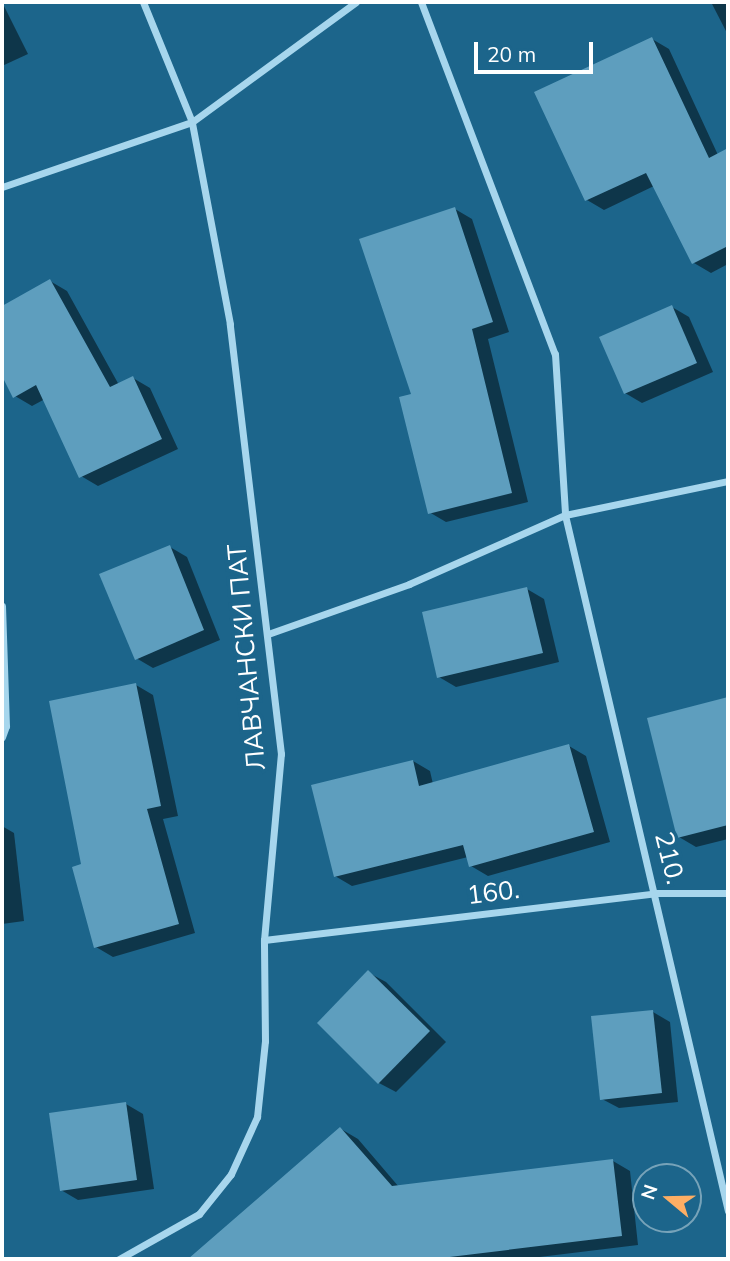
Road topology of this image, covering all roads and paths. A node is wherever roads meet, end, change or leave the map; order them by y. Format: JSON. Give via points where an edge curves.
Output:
{"nodes":[{"id":1,"x":143,"y":2,"type":"edge"},
{"id":2,"x":356,"y":2,"type":"edge"},
{"id":3,"x":421,"y":2,"type":"edge"},
{"id":4,"x":192,"y":122,"type":"junction"},
{"id":5,"x":2,"y":187,"type":"edge"},
{"id":6,"x":728,"y":481,"type":"edge"},
{"id":7,"x":565,"y":515,"type":"junction"},
{"id":8,"x":2,"y":606,"type":"edge"},
{"id":9,"x":268,"y":634,"type":"junction"},
{"id":10,"x":2,"y":737,"type":"edge"},
{"id":11,"x":728,"y":892,"type":"edge"},
{"id":12,"x":657,"y":893,"type":"junction"},
{"id":13,"x":264,"y":940,"type":"junction"},
{"id":14,"x":728,"y":1211,"type":"edge"},
{"id":15,"x":119,"y":1259,"type":"edge"}],
"edges":[{"from":1,"to":4,"type":"street","name":"ЛАВЧАНСКИ ПАТ"},
{"from":2,"to":4,"type":"street"},
{"from":3,"to":7,"type":"street","name":"210.","via":[[555,354]]},
{"from":4,"to":5,"type":"street"},
{"from":4,"to":9,"type":"street","name":"ЛАВЧАНСКИ ПАТ","via":[[230,324]]},
{"from":6,"to":7,"type":"street"},
{"from":7,"to":9,"type":"street","via":[[409,584]]},
{"from":7,"to":12,"type":"street","name":"210."},
{"from":8,"to":10,"type":"street","via":[[6,726]]},
{"from":9,"to":13,"type":"street","name":"ЛАВЧАНСКИ ПАТ","via":[[281,754]]},
{"from":11,"to":12,"type":"street","name":"160."},
{"from":12,"to":13,"type":"street","name":"160."},
{"from":12,"to":14,"type":"street","name":"210."},
{"from":13,"to":15,"type":"street","name":"ЛАВЧАНСКИ ПАТ","via":[[265,1041],[257,1117],[231,1174],[199,1214]]}]}
